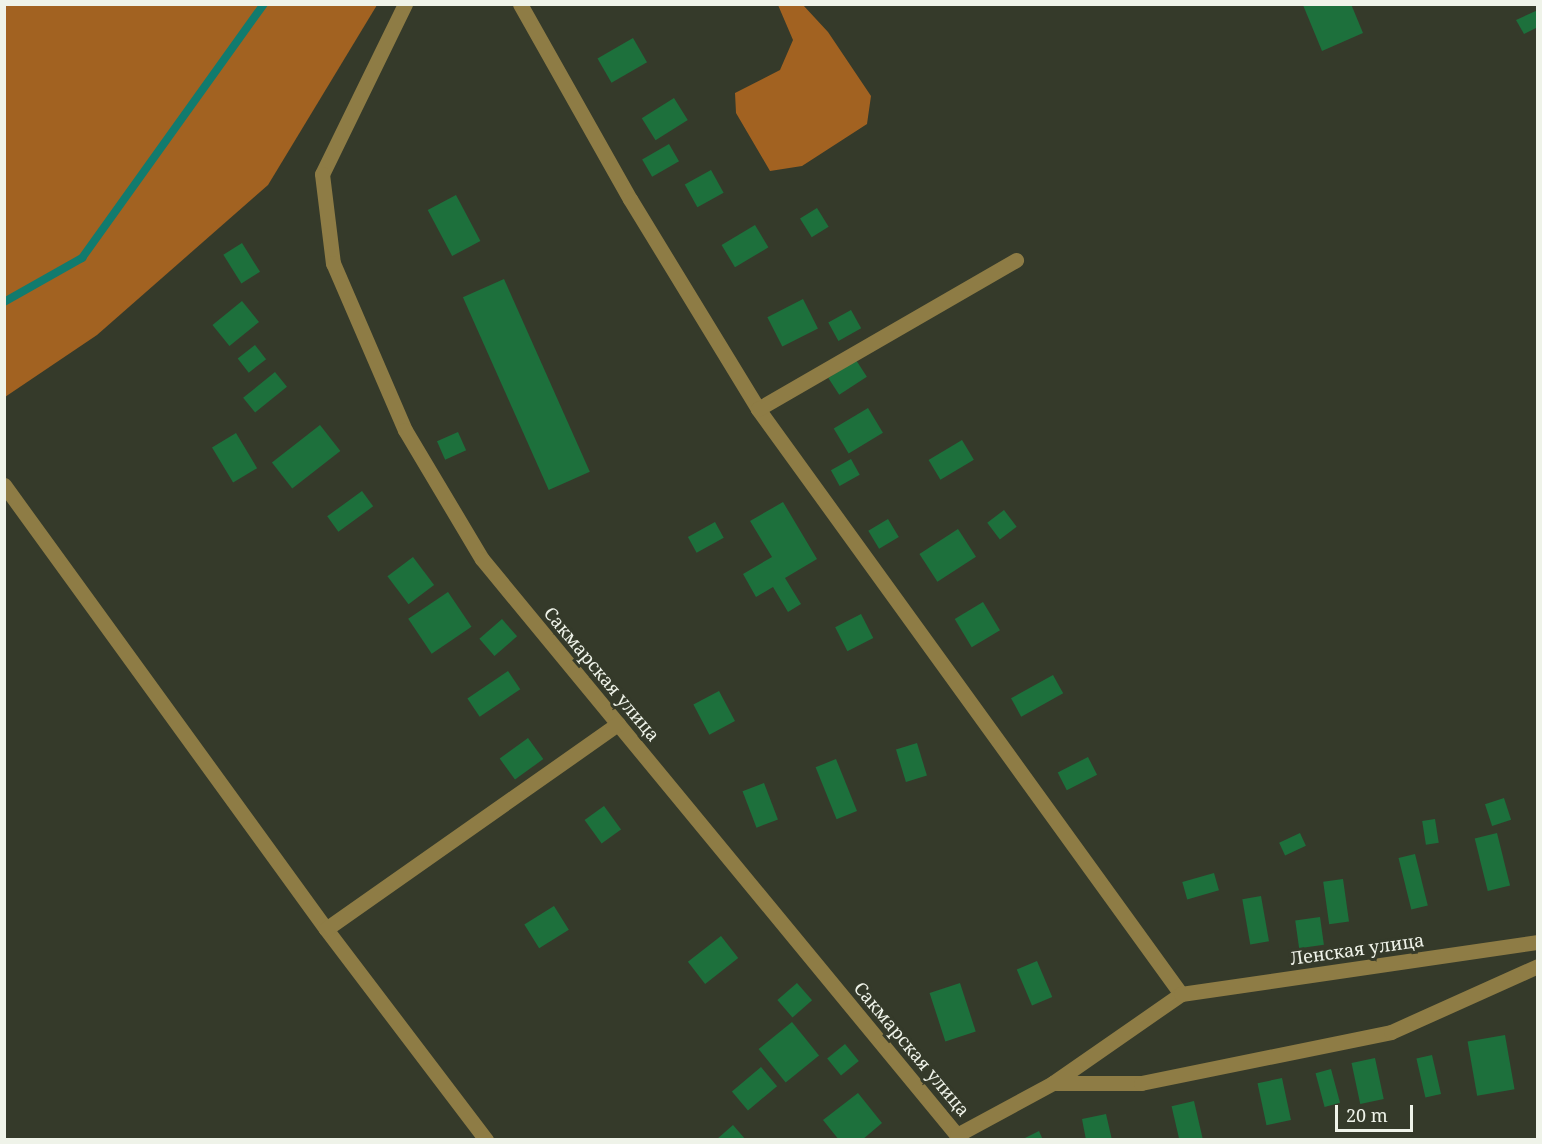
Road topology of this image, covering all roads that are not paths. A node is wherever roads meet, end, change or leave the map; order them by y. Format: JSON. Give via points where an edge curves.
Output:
{"nodes":[{"id":1,"x":405,"y":4,"type":"edge"},
{"id":2,"x":520,"y":4,"type":"edge"},
{"id":3,"x":1016,"y":260,"type":"dead end"},
{"id":4,"x":758,"y":409,"type":"junction"},
{"id":5,"x":4,"y":485,"type":"edge"},
{"id":6,"x":618,"y":724,"type":"junction"},
{"id":7,"x":326,"y":929,"type":"junction"},
{"id":8,"x":1538,"y":942,"type":"edge"},
{"id":9,"x":1538,"y":966,"type":"edge"},
{"id":10,"x":1181,"y":994,"type":"junction"},
{"id":11,"x":1053,"y":1083,"type":"junction"},
{"id":12,"x":959,"y":1137,"type":"edge"},
{"id":13,"x":486,"y":1140,"type":"edge"}],
"edges":[{"from":1,"to":6,"type":"street","name":"Сакмарская улица","via":[[322,174],[333,262],[405,430],[482,560]]},
{"from":2,"to":4,"type":"street","via":[[630,199]]},
{"from":3,"to":4,"type":"street"},
{"from":4,"to":10,"type":"street"},
{"from":5,"to":7,"type":"street"},
{"from":6,"to":7,"type":"street"},
{"from":6,"to":12,"type":"street","name":"Сакмарская улица"},
{"from":7,"to":13,"type":"street"},
{"from":8,"to":10,"type":"street","name":"Ленская улица"},
{"from":9,"to":11,"type":"street","via":[[1391,1032],[1141,1083]]},
{"from":10,"to":11,"type":"street"},
{"from":11,"to":12,"type":"street"}]}
